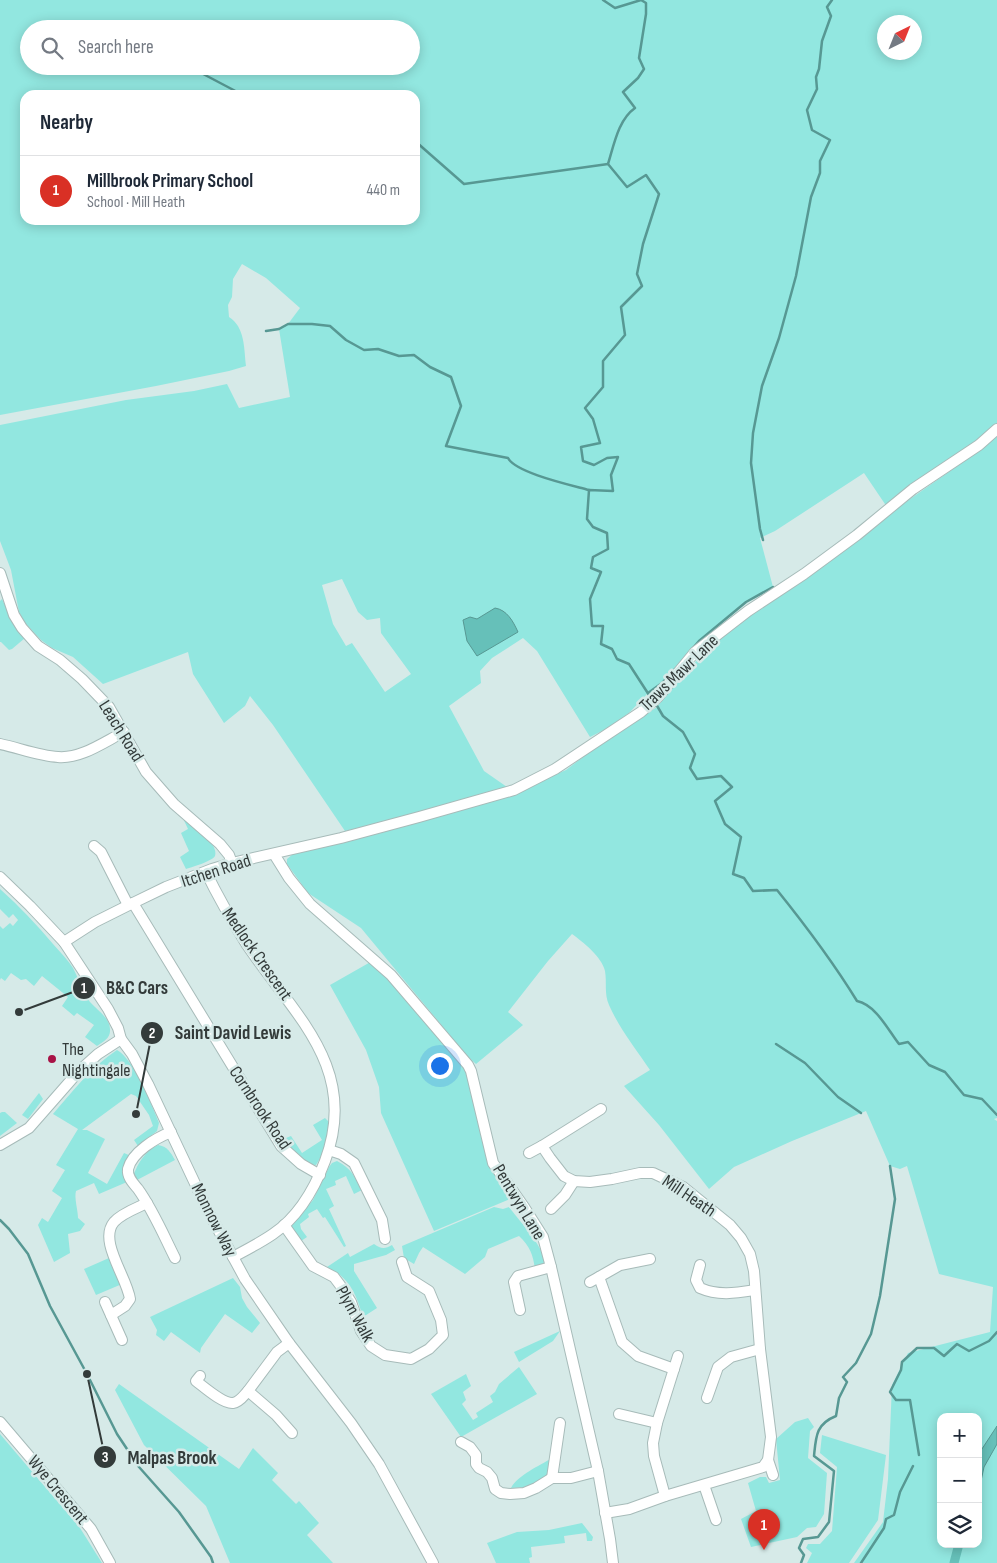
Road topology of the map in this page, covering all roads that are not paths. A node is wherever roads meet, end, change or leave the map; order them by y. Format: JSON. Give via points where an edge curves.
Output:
{"nodes":[{"id":1,"x":997,"y":429,"type":"edge"},
{"id":2,"x":0,"y":573,"type":"edge"},
{"id":3,"x":124,"y":732,"type":"junction"},
{"id":4,"x":0,"y":744,"type":"edge"},
{"id":5,"x":380,"y":827,"type":"joint"},
{"id":6,"x":94,"y":846,"type":"dead end"},
{"id":7,"x":274,"y":854,"type":"junction"},
{"id":8,"x":232,"y":863,"type":"junction"},
{"id":9,"x":206,"y":872,"type":"junction"},
{"id":10,"x":0,"y":877,"type":"edge"},
{"id":11,"x":130,"y":904,"type":"junction"},
{"id":12,"x":64,"y":942,"type":"junction"},
{"id":13,"x":121,"y":1039,"type":"junction"},
{"id":14,"x":601,"y":1109,"type":"dead end"},
{"id":15,"x":585,"y":1119,"type":"junction"},
{"id":16,"x":592,"y":1129,"type":"dead end"},
{"id":17,"x":171,"y":1132,"type":"junction"},
{"id":18,"x":0,"y":1145,"type":"edge"},
{"id":19,"x":542,"y":1146,"type":"junction"},
{"id":20,"x":329,"y":1150,"type":"junction"},
{"id":21,"x":529,"y":1153,"type":"dead end"},
{"id":22,"x":320,"y":1175,"type":"junction"},
{"id":23,"x":574,"y":1181,"type":"junction"},
{"id":24,"x":148,"y":1203,"type":"junction"},
{"id":25,"x":551,"y":1209,"type":"dead end"},
{"id":26,"x":284,"y":1225,"type":"junction"},
{"id":27,"x":385,"y":1239,"type":"dead end"},
{"id":28,"x":644,"y":1256,"type":"dead end"},
{"id":29,"x":233,"y":1257,"type":"junction"},
{"id":30,"x":175,"y":1258,"type":"dead end"},
{"id":31,"x":402,"y":1262,"type":"dead end"},
{"id":32,"x":700,"y":1265,"type":"dead end"},
{"id":33,"x":552,"y":1267,"type":"junction"},
{"id":34,"x":755,"y":1290,"type":"junction"},
{"id":35,"x":104,"y":1302,"type":"dead end"},
{"id":36,"x":520,"y":1310,"type":"dead end"},
{"id":37,"x":111,"y":1315,"type":"junction"},
{"id":38,"x":122,"y":1340,"type":"dead end"},
{"id":39,"x":289,"y":1343,"type":"junction"},
{"id":40,"x":760,"y":1348,"type":"junction"},
{"id":41,"x":678,"y":1356,"type":"dead end"},
{"id":42,"x":674,"y":1369,"type":"junction"},
{"id":43,"x":200,"y":1376,"type":"dead end"},
{"id":44,"x":248,"y":1390,"type":"junction"},
{"id":45,"x":707,"y":1398,"type":"dead end"},
{"id":46,"x":619,"y":1414,"type":"dead end"},
{"id":47,"x":0,"y":1422,"type":"edge"},
{"id":48,"x":560,"y":1423,"type":"dead end"},
{"id":49,"x":657,"y":1423,"type":"junction"},
{"id":50,"x":292,"y":1433,"type":"dead end"},
{"id":51,"x":461,"y":1442,"type":"dead end"},
{"id":52,"x":768,"y":1460,"type":"junction"},
{"id":53,"x":598,"y":1471,"type":"junction"},
{"id":54,"x":773,"y":1476,"type":"dead end"},
{"id":55,"x":552,"y":1478,"type":"junction"},
{"id":56,"x":704,"y":1485,"type":"junction"},
{"id":57,"x":665,"y":1496,"type":"junction"},
{"id":58,"x":606,"y":1513,"type":"junction"},
{"id":59,"x":716,"y":1520,"type":"dead end"},
{"id":60,"x":110,"y":1563,"type":"edge"},
{"id":61,"x":433,"y":1563,"type":"edge"},
{"id":62,"x":613,"y":1563,"type":"edge"}],
"edges":[{"from":1,"to":5,"type":"street","name":"Traws Mawr Lane","via":[[804,574],[710,640],[695,652],[641,712],[555,769],[514,790]]},
{"from":2,"to":3,"type":"street","name":"Leach Road","via":[[14,615],[22,628],[38,646],[82,679],[109,707]]},
{"from":3,"to":4,"type":"street","via":[[73,756],[58,757]]},
{"from":3,"to":8,"type":"street","name":"Leach Road","via":[[146,772],[174,804],[220,844]]},
{"from":5,"to":7,"type":"street","name":"Itchen Road"},
{"from":6,"to":11,"type":"street","name":"Cornbrook Road","via":[[101,852]]},
{"from":7,"to":8,"type":"street","name":"Itchen Road"},
{"from":7,"to":33,"type":"street","name":"Pentwyn Lane","via":[[310,904],[391,975],[468,1065],[494,1163],[543,1237]]},
{"from":8,"to":9,"type":"street","name":"Itchen Road"},
{"from":9,"to":11,"type":"street","name":"Itchen Road"},
{"from":9,"to":20,"type":"street","name":"Medlock Crescent","via":[[247,945],[302,1020],[319,1049],[332,1081],[336,1113]]},
{"from":10,"to":12,"type":"street","name":"Monnow Way"},
{"from":11,"to":12,"type":"street","name":"Itchen Road"},
{"from":11,"to":22,"type":"street","name":"Cornbrook Road","via":[[281,1146],[301,1164]]},
{"from":12,"to":13,"type":"street","name":"Monnow Way","via":[[108,1009]]},
{"from":13,"to":17,"type":"street","name":"Monnow Way","via":[[132,1054]]},
{"from":13,"to":18,"type":"street","via":[[79,1071],[29,1128]]},
{"from":14,"to":15,"type":"street"},
{"from":15,"to":16,"type":"street"},
{"from":15,"to":19,"type":"street"},
{"from":17,"to":24,"type":"street","via":[[145,1146],[128,1169],[129,1178]]},
{"from":17,"to":29,"type":"street","name":"Monnow Way"},
{"from":19,"to":21,"type":"street"},
{"from":19,"to":23,"type":"street","via":[[564,1176]]},
{"from":20,"to":22,"type":"street","name":"Medlock Crescent"},
{"from":20,"to":27,"type":"street","via":[[354,1163],[382,1220]]},
{"from":22,"to":26,"type":"street","name":"Medlock Crescent","via":[[306,1201]]},
{"from":23,"to":25,"type":"street"},
{"from":23,"to":34,"type":"street","name":"Mill Heath","via":[[590,1182],[640,1172],[653,1173],[683,1187],[742,1238],[750,1254]]},
{"from":24,"to":30,"type":"street"},
{"from":24,"to":37,"type":"street","via":[[121,1216],[110,1230],[110,1245],[129,1289],[130,1299]]},
{"from":26,"to":29,"type":"street","name":"Medlock Crescent"},
{"from":26,"to":31,"type":"street","name":"Plym Walk","via":[[313,1266],[334,1277],[340,1285],[371,1346],[386,1354],[411,1360],[429,1349],[442,1335],[441,1320],[429,1291],[407,1277]]},
{"from":28,"to":42,"type":"street","via":[[594,1280],[622,1342],[638,1356]]},
{"from":29,"to":39,"type":"street","name":"Monnow Way"},
{"from":32,"to":34,"type":"street","via":[[696,1280],[700,1288],[732,1294]]},
{"from":33,"to":36,"type":"street","via":[[518,1276],[514,1282]]},
{"from":33,"to":53,"type":"street","name":"Pentwyn Lane"},
{"from":34,"to":40,"type":"street","name":"Mill Heath"},
{"from":35,"to":37,"type":"street"},
{"from":37,"to":38,"type":"street"},
{"from":39,"to":44,"type":"street"},
{"from":39,"to":61,"type":"street","name":"Monnow Way","via":[[379,1464]]},
{"from":40,"to":45,"type":"street","via":[[731,1357],[718,1367],[715,1388]]},
{"from":40,"to":52,"type":"street","name":"Mill Heath","via":[[771,1437]]},
{"from":41,"to":42,"type":"street"},
{"from":42,"to":49,"type":"street"},
{"from":43,"to":44,"type":"street","via":[[196,1381],[225,1402],[240,1400]]},
{"from":44,"to":50,"type":"street"},
{"from":46,"to":49,"type":"street"},
{"from":47,"to":60,"type":"street","name":"Wye Crescent","via":[[91,1529]]},
{"from":48,"to":55,"type":"street"},
{"from":49,"to":57,"type":"street","via":[[654,1456]]},
{"from":51,"to":55,"type":"street","via":[[470,1447],[476,1455],[476,1464],[492,1478],[495,1489],[500,1493],[524,1493]]},
{"from":52,"to":54,"type":"street"},
{"from":52,"to":56,"type":"street","via":[[762,1467]]},
{"from":53,"to":55,"type":"street","via":[[571,1478]]},
{"from":53,"to":58,"type":"street","name":"Pentwyn Lane"},
{"from":56,"to":57,"type":"street"},
{"from":56,"to":59,"type":"street"},
{"from":57,"to":58,"type":"street","via":[[629,1509]]},
{"from":58,"to":62,"type":"street","name":"Pentwyn Lane"}]}
